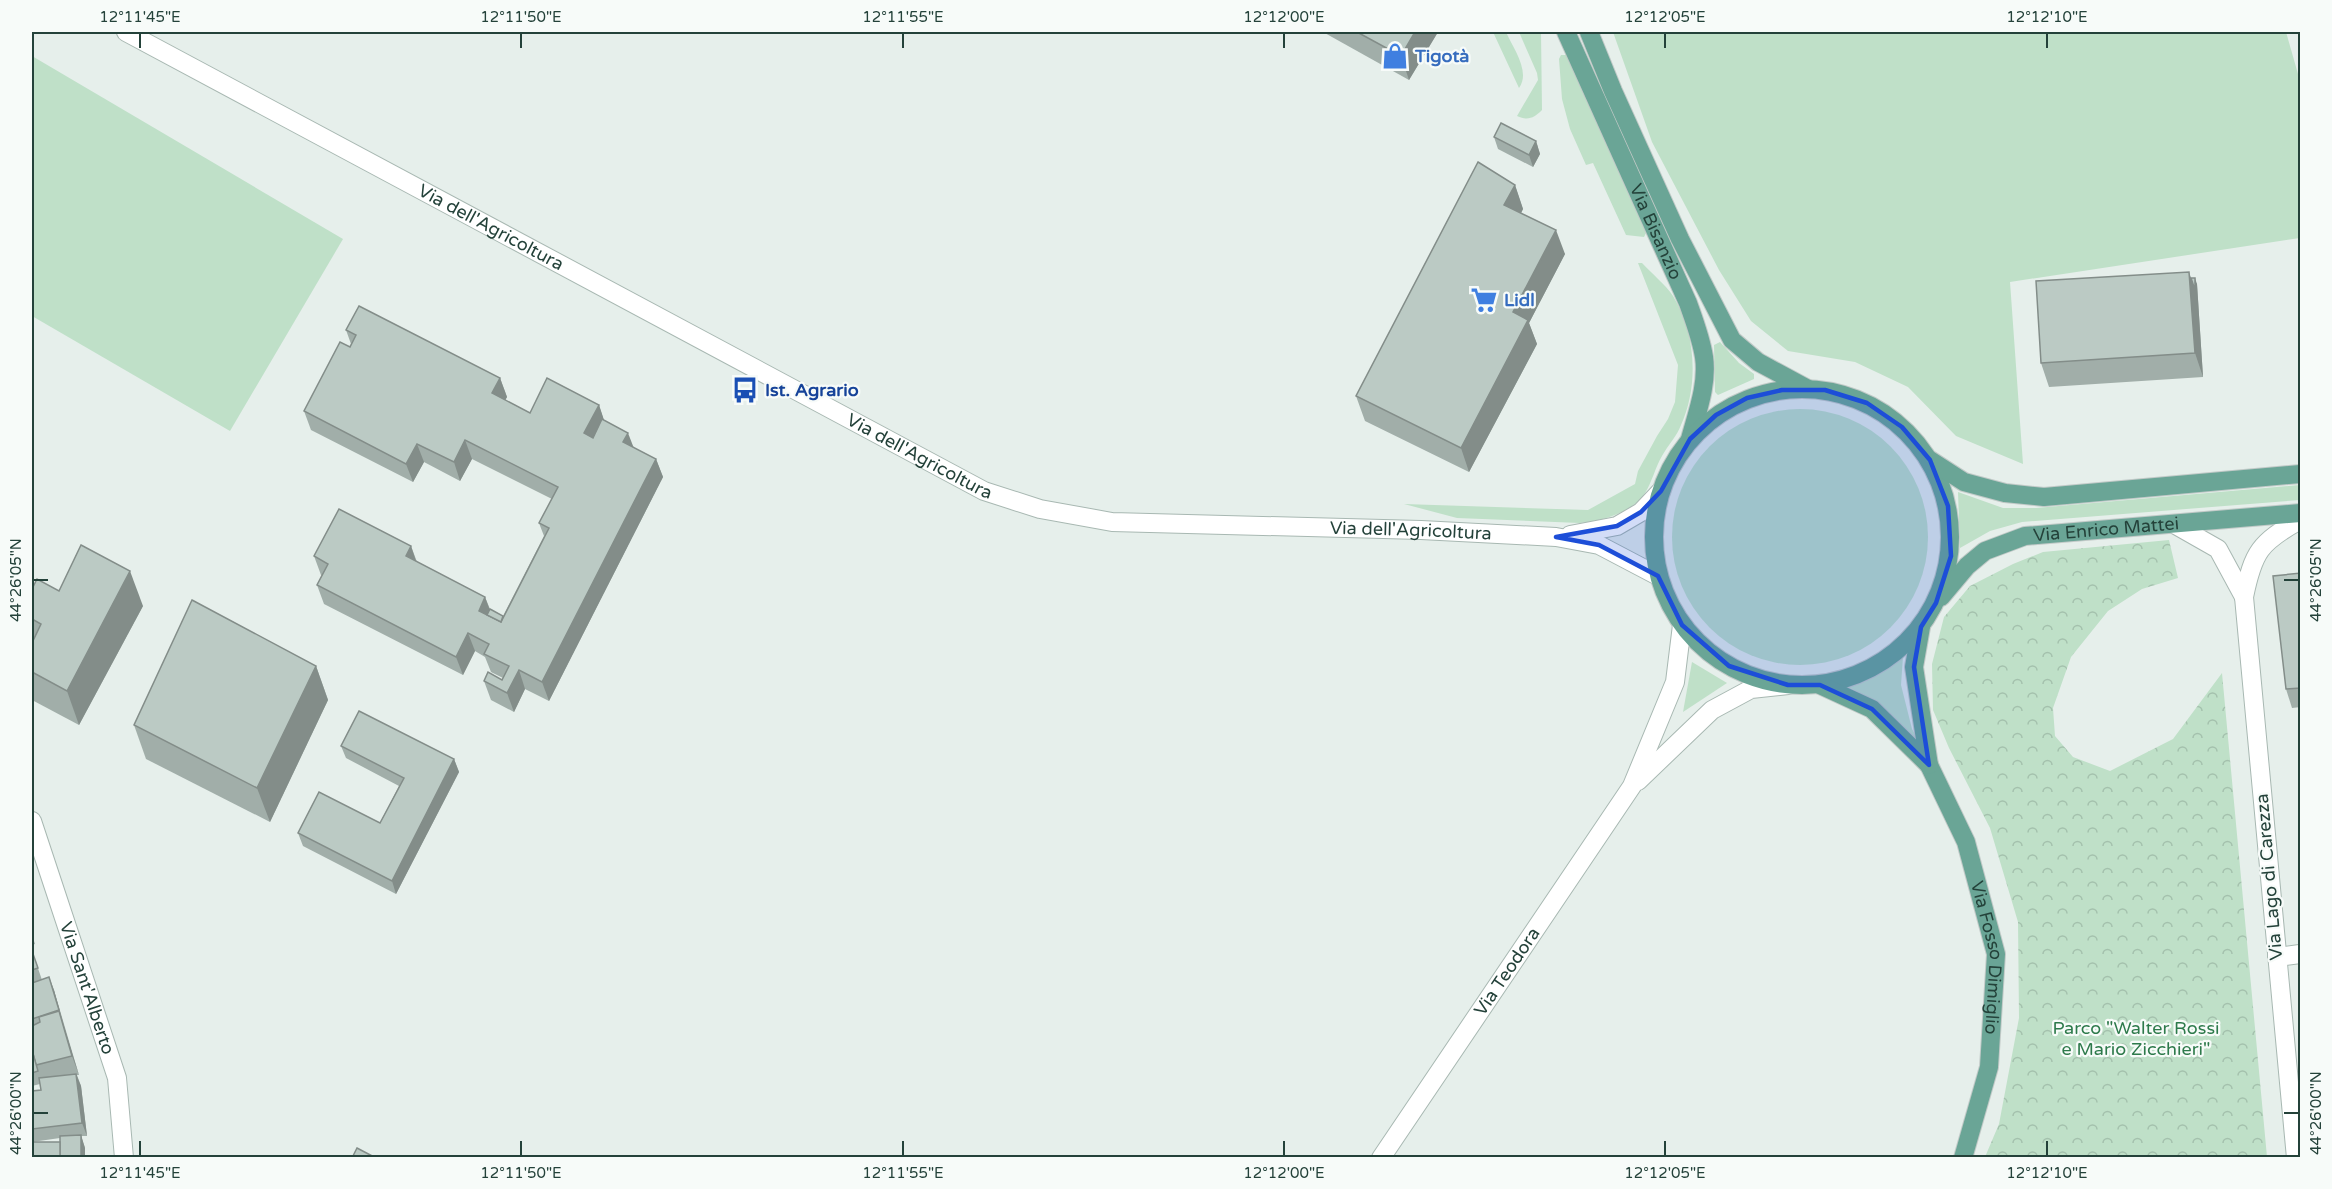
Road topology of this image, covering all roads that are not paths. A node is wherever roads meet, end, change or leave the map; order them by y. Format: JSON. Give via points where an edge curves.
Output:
{"nodes":[{"id":1,"x":126,"y":32,"type":"edge"},
{"id":2,"x":1566,"y":32,"type":"edge"},
{"id":3,"x":1589,"y":32,"type":"edge"},
{"id":4,"x":1809,"y":390,"type":"junction"},
{"id":5,"x":1690,"y":440,"type":"junction"},
{"id":6,"x":1930,"y":460,"type":"junction"},
{"id":7,"x":2301,"y":474,"type":"edge"},
{"id":8,"x":1661,"y":491,"type":"junction"},
{"id":9,"x":2301,"y":513,"type":"edge"},
{"id":10,"x":2301,"y":520,"type":"edge"},
{"id":11,"x":2174,"y":524,"type":"junction"},
{"id":12,"x":1556,"y":537,"type":"junction"},
{"id":13,"x":1658,"y":576,"type":"junction"},
{"id":14,"x":2244,"y":597,"type":"junction"},
{"id":15,"x":1936,"y":603,"type":"junction"},
{"id":16,"x":1682,"y":625,"type":"junction"},
{"id":17,"x":1921,"y":627,"type":"junction"},
{"id":18,"x":1788,"y":685,"type":"junction"},
{"id":19,"x":1820,"y":685,"type":"junction"},
{"id":20,"x":1929,"y":765,"type":"junction"},
{"id":21,"x":1632,"y":786,"type":"junction"},
{"id":22,"x":32,"y":821,"type":"edge"},
{"id":23,"x":2301,"y":954,"type":"edge"},
{"id":24,"x":2277,"y":957,"type":"junction"},
{"id":25,"x":124,"y":1158,"type":"edge"},
{"id":26,"x":1381,"y":1158,"type":"edge"},
{"id":27,"x":1963,"y":1158,"type":"edge"},
{"id":28,"x":2296,"y":1158,"type":"edge"}],
"edges":[{"from":1,"to":12,"type":"street","name":"Via dell'Agricoltura","via":[[984,491],[1040,509],[1112,522]]},
{"from":2,"to":5,"type":"main road","name":"Via Bisanzio","via":[[1699,333],[1704,359],[1702,396]]},
{"from":3,"to":4,"type":"main road","name":"Via Bisanzio","via":[[1695,272],[1732,340],[1758,362]]},
{"from":4,"to":5,"type":"main road","via":[[1782,390],[1747,399],[1716,415]]},
{"from":4,"to":6,"type":"main road","via":[[1825,390],[1867,403],[1902,427]]},
{"from":5,"to":8,"type":"main road","via":[[1669,469]]},
{"from":6,"to":7,"type":"main road","via":[[1964,482],[2006,493],[2044,497]]},
{"from":6,"to":15,"type":"main road","via":[[1948,506],[1950,536],[1950,556]]},
{"from":8,"to":12,"type":"street","name":"Via dell'Agricoltura","via":[[1641,512],[1617,526]]},
{"from":8,"to":13,"type":"main road","via":[[1653,540]]},
{"from":9,"to":11,"type":"main road","name":"Via Enrico Mattei"},
{"from":10,"to":14,"type":"street","name":"Via Lago di Carezza","via":[[2265,543],[2250,565]]},
{"from":11,"to":14,"type":"street","name":"Via Lago di Carezza","via":[[2218,549]]},
{"from":11,"to":15,"type":"main road","name":"Via Enrico Mattei","via":[[2025,536],[1985,551]]},
{"from":12,"to":13,"type":"street","name":"Via dell'Agricoltura","via":[[1599,545]]},
{"from":13,"to":16,"type":"main road"},
{"from":14,"to":24,"type":"street","name":"Via Lago di Carezza"},
{"from":15,"to":17,"type":"main road"},
{"from":16,"to":18,"type":"main road","via":[[1703,648],[1729,666],[1757,679]]},
{"from":16,"to":21,"type":"street","name":"Via Teodora","via":[[1675,682]]},
{"from":17,"to":19,"type":"main road","via":[[1893,655],[1858,675]]},
{"from":17,"to":20,"type":"main road","name":"Via Fosso Dimiglio","via":[[1914,667]]},
{"from":18,"to":19,"type":"main road"},
{"from":18,"to":21,"type":"street","name":"Via Teodora","via":[[1750,689],[1712,710]]},
{"from":19,"to":20,"type":"main road","name":"Via Fosso Dimiglio","via":[[1872,709]]},
{"from":20,"to":27,"type":"main road","name":"Via Fosso Dimiglio","via":[[1966,842],[1996,954],[1989,1067]]},
{"from":21,"to":26,"type":"street","name":"Via Teodora"},
{"from":22,"to":25,"type":"street","name":"Via Sant'Alberto","via":[[117,1078]]},
{"from":23,"to":24,"type":"street"},
{"from":24,"to":28,"type":"street","name":"Via Lago di Carezza"}]}
